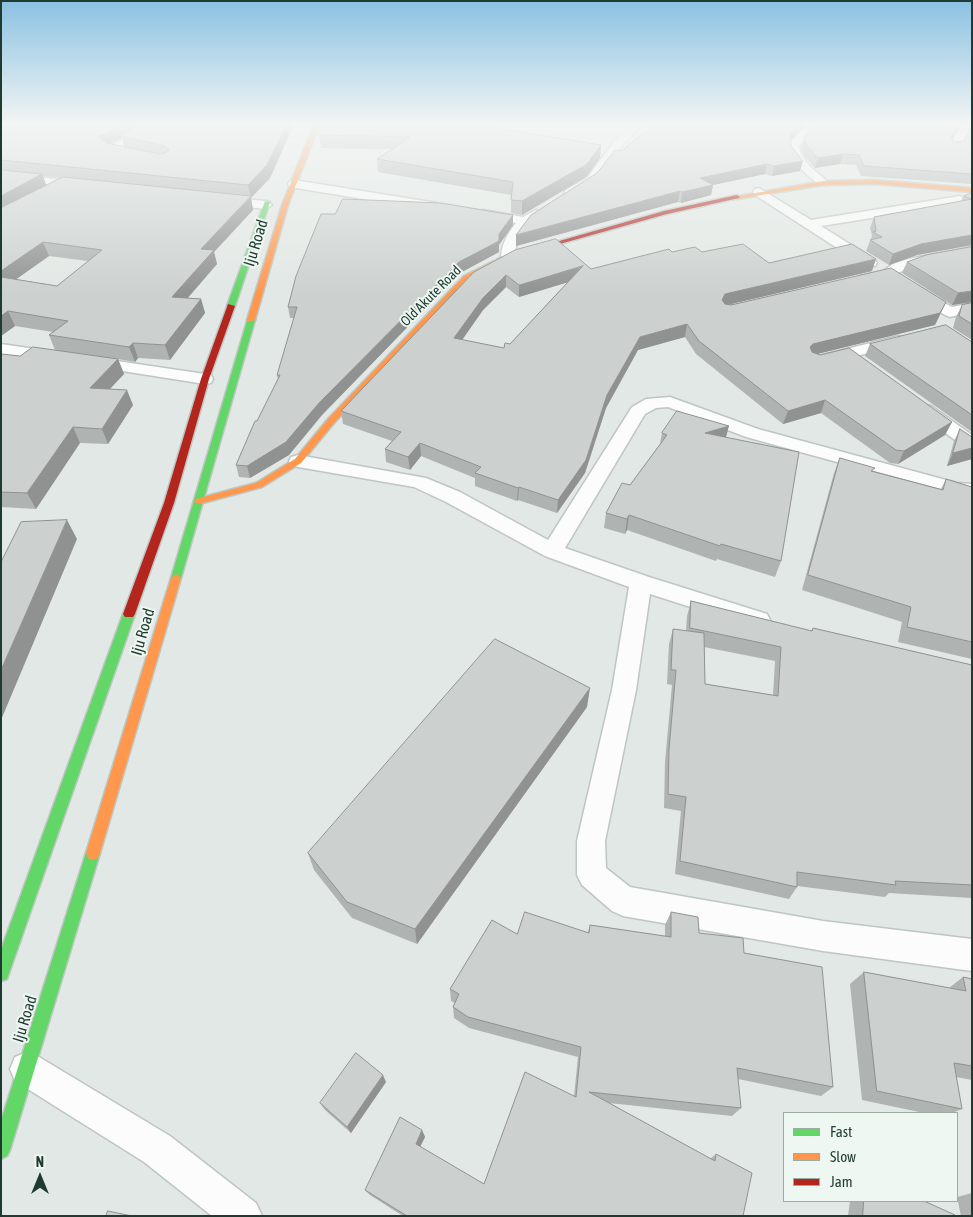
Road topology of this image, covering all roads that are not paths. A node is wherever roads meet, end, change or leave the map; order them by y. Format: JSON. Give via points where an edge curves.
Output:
{"nodes":[{"id":1,"x":40,"y":181,"type":"edge"},
{"id":2,"x":295,"y":181,"type":"edge"},
{"id":3,"x":589,"y":181,"type":"edge"},
{"id":4,"x":821,"y":181,"type":"edge"},
{"id":5,"x":823,"y":183,"type":"junction"},
{"id":6,"x":66,"y":184,"type":"junction"},
{"id":7,"x":294,"y":184,"type":"junction"},
{"id":8,"x":92,"y":188,"type":"edge"},
{"id":9,"x":273,"y":188,"type":"dead end"},
{"id":10,"x":971,"y":188,"type":"edge"},
{"id":11,"x":759,"y":192,"type":"junction"},
{"id":12,"x":50,"y":193,"type":"edge"},
{"id":13,"x":206,"y":199,"type":"edge"},
{"id":14,"x":960,"y":200,"type":"edge"},
{"id":15,"x":266,"y":205,"type":"junction"},
{"id":16,"x":448,"y":209,"type":"edge"},
{"id":17,"x":467,"y":212,"type":"edge"},
{"id":18,"x":524,"y":221,"type":"junction"},
{"id":19,"x":810,"y":224,"type":"junction"},
{"id":20,"x":972,"y":252,"type":"edge"},
{"id":21,"x":508,"y":256,"type":"junction"},
{"id":22,"x":888,"y":274,"type":"junction"},
{"id":23,"x":850,"y":283,"type":"edge"},
{"id":24,"x":972,"y":308,"type":"edge"},
{"id":25,"x":950,"y":312,"type":"junction"},
{"id":26,"x":942,"y":330,"type":"edge"},
{"id":27,"x":914,"y":337,"type":"edge"},
{"id":28,"x":1,"y":349,"type":"edge"},
{"id":29,"x":848,"y":353,"type":"junction"},
{"id":30,"x":815,"y":361,"type":"edge"},
{"id":31,"x":863,"y":364,"type":"edge"},
{"id":32,"x":205,"y":379,"type":"junction"},
{"id":33,"x":910,"y":398,"type":"edge"},
{"id":34,"x":972,"y":444,"type":"edge"},
{"id":35,"x":298,"y":460,"type":"junction"},
{"id":36,"x":972,"y":490,"type":"edge"},
{"id":37,"x":199,"y":501,"type":"junction"},
{"id":38,"x":552,"y":551,"type":"junction"},
{"id":39,"x":641,"y":583,"type":"junction"},
{"id":40,"x":778,"y":625,"type":"edge"},
{"id":41,"x":972,"y":955,"type":"edge"},
{"id":42,"x":1,"y":973,"type":"edge"},
{"id":43,"x":27,"y":1069,"type":"junction"},
{"id":44,"x":1,"y":1150,"type":"edge"},
{"id":45,"x":242,"y":1216,"type":"edge"}],
"edges":[{"from":1,"to":6,"type":"street"},
{"from":2,"to":7,"type":"main road","name":"Iju Road"},
{"from":3,"to":18,"type":"street"},
{"from":4,"to":5,"type":"street"},
{"from":5,"to":10,"type":"main road","name":"Old Akute Road","via":[[874,182]]},
{"from":5,"to":11,"type":"main road","name":"Old Akute Road"},
{"from":6,"to":8,"type":"street"},
{"from":6,"to":12,"type":"street"},
{"from":7,"to":16,"type":"street"},
{"from":7,"to":37,"type":"main road","name":"Iju Road","via":[[278,228]]},
{"from":9,"to":15,"type":"main road","name":"Iju Road"},
{"from":11,"to":19,"type":"street"},
{"from":11,"to":21,"type":"main road","name":"Old Akute Road","via":[[666,212]]},
{"from":13,"to":15,"type":"street"},
{"from":14,"to":19,"type":"street"},
{"from":15,"to":32,"type":"main road","name":"Iju Road"},
{"from":17,"to":18,"type":"street"},
{"from":18,"to":21,"type":"street","via":[[507,246]]},
{"from":19,"to":22,"type":"street"},
{"from":20,"to":22,"type":"street","via":[[913,262]]},
{"from":21,"to":35,"type":"main road","name":"Old Akute Road","via":[[467,278]]},
{"from":22,"to":23,"type":"street"},
{"from":22,"to":25,"type":"street"},
{"from":24,"to":25,"type":"street"},
{"from":25,"to":26,"type":"street"},
{"from":27,"to":29,"type":"street"},
{"from":28,"to":32,"type":"street"},
{"from":29,"to":30,"type":"street"},
{"from":29,"to":31,"type":"street"},
{"from":32,"to":42,"type":"main road","name":"Iju Road","via":[[166,512]]},
{"from":33,"to":34,"type":"street"},
{"from":35,"to":37,"type":"main road","name":"Old Akute Road","via":[[259,485]]},
{"from":35,"to":38,"type":"street","via":[[419,482]]},
{"from":36,"to":38,"type":"street","via":[[957,489],[752,433],[670,402],[652,403],[638,411]]},
{"from":37,"to":43,"type":"main road","name":"Iju Road"},
{"from":38,"to":39,"type":"street"},
{"from":39,"to":40,"type":"street"},
{"from":39,"to":41,"type":"street","via":[[624,690],[591,841],[592,875],[623,901],[823,936]]},
{"from":43,"to":44,"type":"main road","name":"Iju Road"},
{"from":43,"to":45,"type":"street","via":[[157,1149]]}]}
